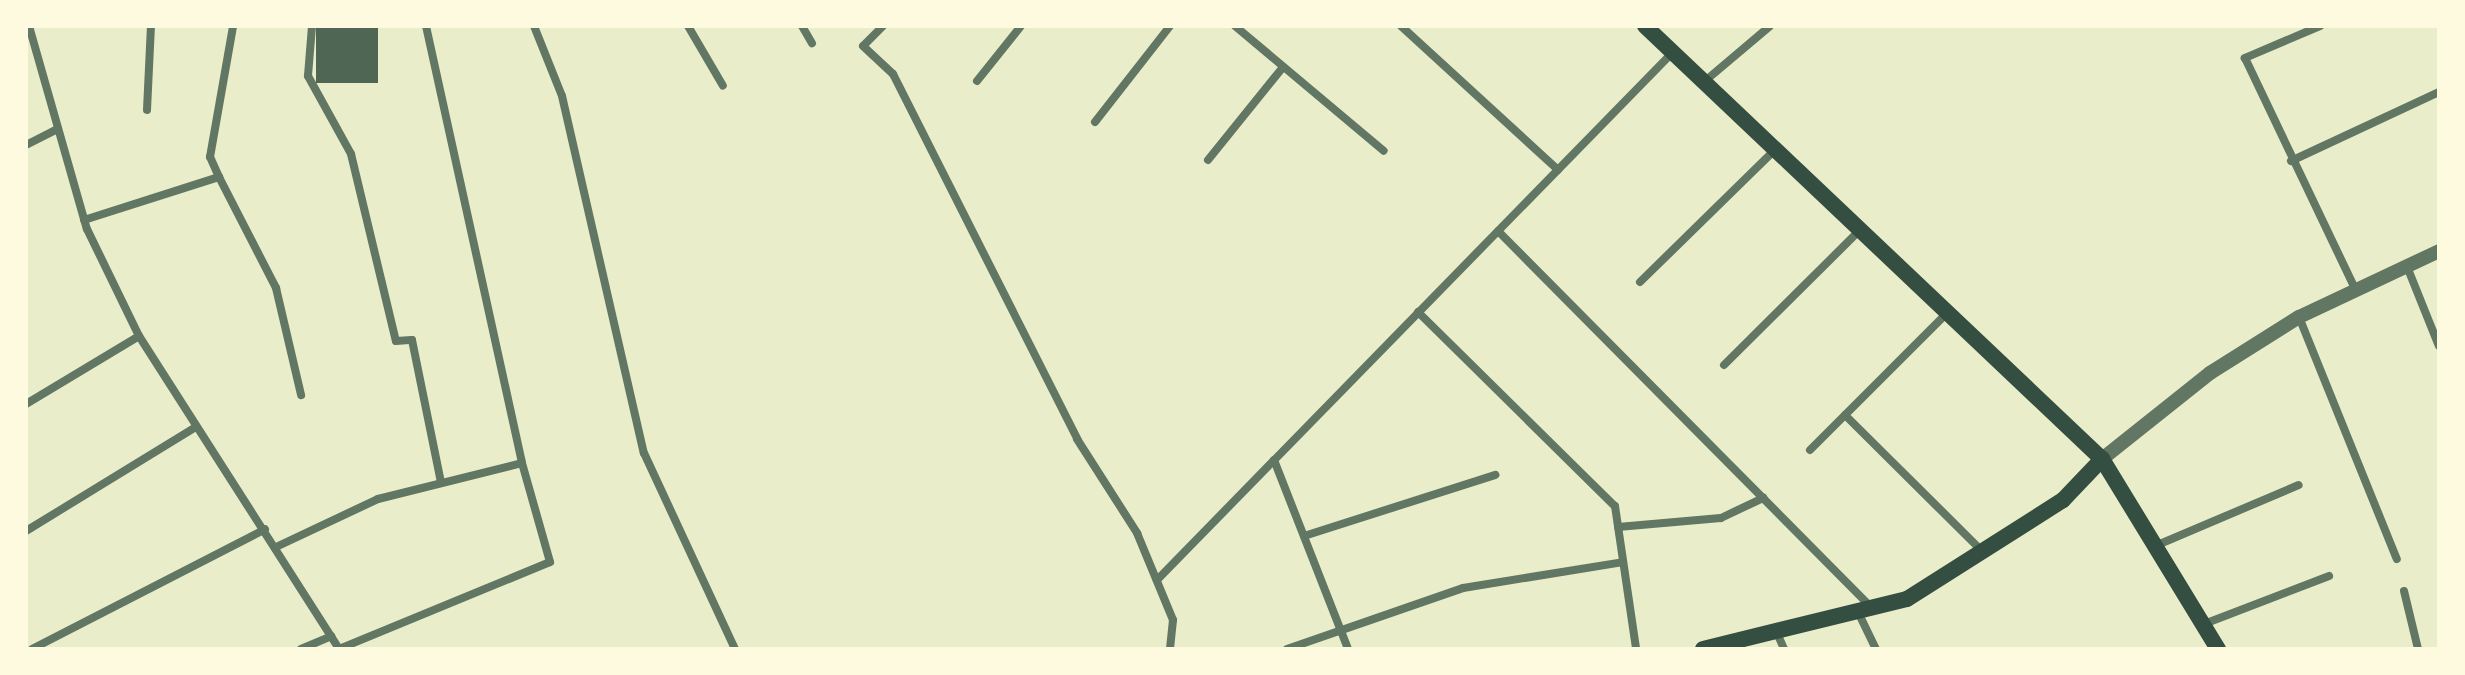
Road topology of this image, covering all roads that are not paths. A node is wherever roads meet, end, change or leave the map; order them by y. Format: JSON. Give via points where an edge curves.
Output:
{"nodes":[{"id":1,"x":29,"y":26,"type":"edge"},
{"id":2,"x":151,"y":26,"type":"edge"},
{"id":3,"x":233,"y":26,"type":"edge"},
{"id":4,"x":312,"y":26,"type":"edge"},
{"id":5,"x":426,"y":26,"type":"edge"},
{"id":6,"x":534,"y":26,"type":"edge"},
{"id":7,"x":688,"y":26,"type":"edge"},
{"id":8,"x":802,"y":26,"type":"edge"},
{"id":9,"x":883,"y":26,"type":"edge"},
{"id":10,"x":1021,"y":26,"type":"edge"},
{"id":11,"x":1170,"y":26,"type":"edge"},
{"id":12,"x":1235,"y":26,"type":"edge"},
{"id":13,"x":1401,"y":26,"type":"edge"},
{"id":14,"x":1645,"y":26,"type":"edge"},
{"id":15,"x":1770,"y":26,"type":"edge"},
{"id":16,"x":2320,"y":26,"type":"edge"},
{"id":17,"x":812,"y":43,"type":"dead end"},
{"id":18,"x":1673,"y":52,"type":"junction"},
{"id":19,"x":1283,"y":67,"type":"junction"},
{"id":20,"x":977,"y":81,"type":"dead end"},
{"id":21,"x":1704,"y":82,"type":"junction"},
{"id":22,"x":723,"y":86,"type":"dead end"},
{"id":23,"x":2439,"y":92,"type":"edge"},
{"id":24,"x":147,"y":110,"type":"dead end"},
{"id":25,"x":1095,"y":122,"type":"dead end"},
{"id":26,"x":56,"y":130,"type":"junction"},
{"id":27,"x":26,"y":145,"type":"edge"},
{"id":28,"x":1777,"y":148,"type":"junction"},
{"id":29,"x":1384,"y":151,"type":"dead end"},
{"id":30,"x":1208,"y":160,"type":"dead end"},
{"id":31,"x":2291,"y":161,"type":"junction"},
{"id":32,"x":1558,"y":170,"type":"junction"},
{"id":33,"x":219,"y":177,"type":"junction"},
{"id":34,"x":84,"y":220,"type":"junction"},
{"id":35,"x":1860,"y":230,"type":"junction"},
{"id":36,"x":1498,"y":231,"type":"junction"},
{"id":37,"x":2439,"y":251,"type":"edge"},
{"id":38,"x":2406,"y":264,"type":"junction"},
{"id":39,"x":1640,"y":282,"type":"dead end"},
{"id":40,"x":2355,"y":289,"type":"junction"},
{"id":41,"x":1418,"y":312,"type":"junction"},
{"id":42,"x":1947,"y":313,"type":"junction"},
{"id":43,"x":2299,"y":317,"type":"junction"},
{"id":44,"x":139,"y":336,"type":"junction"},
{"id":45,"x":2439,"y":346,"type":"edge"},
{"id":46,"x":1724,"y":365,"type":"dead end"},
{"id":47,"x":301,"y":395,"type":"dead end"},
{"id":48,"x":26,"y":404,"type":"edge"},
{"id":49,"x":1845,"y":415,"type":"junction"},
{"id":50,"x":194,"y":428,"type":"junction"},
{"id":51,"x":1810,"y":450,"type":"dead end"},
{"id":52,"x":2102,"y":459,"type":"junction"},
{"id":53,"x":1274,"y":460,"type":"junction"},
{"id":54,"x":522,"y":463,"type":"junction"},
{"id":55,"x":1495,"y":475,"type":"dead end"},
{"id":56,"x":441,"y":483,"type":"junction"},
{"id":57,"x":2299,"y":485,"type":"dead end"},
{"id":58,"x":1763,"y":498,"type":"junction"},
{"id":59,"x":1618,"y":527,"type":"junction"},
{"id":60,"x":265,"y":529,"type":"junction"},
{"id":61,"x":26,"y":531,"type":"edge"},
{"id":62,"x":1304,"y":536,"type":"junction"},
{"id":63,"x":2155,"y":546,"type":"junction"},
{"id":64,"x":276,"y":547,"type":"junction"},
{"id":65,"x":1982,"y":551,"type":"junction"},
{"id":66,"x":2397,"y":559,"type":"dead end"},
{"id":67,"x":1623,"y":562,"type":"junction"},
{"id":68,"x":2329,"y":576,"type":"dead end"},
{"id":69,"x":1157,"y":580,"type":"junction"},
{"id":70,"x":2404,"y":591,"type":"dead end"},
{"id":71,"x":1865,"y":610,"type":"junction"},
{"id":72,"x":2204,"y":624,"type":"junction"},
{"id":73,"x":1342,"y":633,"type":"junction"},
{"id":74,"x":1777,"y":633,"type":"junction"},
{"id":75,"x":331,"y":636,"type":"junction"},
{"id":76,"x":32,"y":649,"type":"edge"},
{"id":77,"x":301,"y":649,"type":"edge"},
{"id":78,"x":339,"y":649,"type":"edge"},
{"id":79,"x":735,"y":649,"type":"edge"},
{"id":80,"x":1170,"y":649,"type":"edge"},
{"id":81,"x":1287,"y":649,"type":"edge"},
{"id":82,"x":1348,"y":649,"type":"edge"},
{"id":83,"x":1636,"y":649,"type":"edge"},
{"id":84,"x":1703,"y":649,"type":"edge"},
{"id":85,"x":1784,"y":649,"type":"edge"},
{"id":86,"x":1876,"y":649,"type":"edge"},
{"id":87,"x":2218,"y":649,"type":"edge"},
{"id":88,"x":2418,"y":649,"type":"edge"}],
"edges":[{"from":1,"to":26,"type":"street"},
{"from":2,"to":24,"type":"street"},
{"from":3,"to":33,"type":"street","via":[[210,157]]},
{"from":4,"to":56,"type":"street","via":[[308,76],[351,154],[396,341],[412,340]]},
{"from":5,"to":54,"type":"street"},
{"from":6,"to":79,"type":"street","via":[[562,96],[644,453]]},
{"from":7,"to":22,"type":"street"},
{"from":8,"to":17,"type":"street"},
{"from":9,"to":69,"type":"street","via":[[863,46],[893,74],[1077,439],[1137,533]]},
{"from":10,"to":20,"type":"street"},
{"from":11,"to":25,"type":"street"},
{"from":12,"to":19,"type":"street"},
{"from":13,"to":32,"type":"street"},
{"from":14,"to":18,"type":"main road"},
{"from":15,"to":21,"type":"street"},
{"from":16,"to":31,"type":"street","via":[[2245,58]]},
{"from":18,"to":21,"type":"main road"},
{"from":18,"to":32,"type":"street"},
{"from":19,"to":29,"type":"street"},
{"from":19,"to":30,"type":"street"},
{"from":21,"to":28,"type":"main road"},
{"from":23,"to":31,"type":"street"},
{"from":26,"to":27,"type":"street"},
{"from":26,"to":34,"type":"street"},
{"from":28,"to":35,"type":"main road"},
{"from":28,"to":39,"type":"street"},
{"from":31,"to":40,"type":"street"},
{"from":32,"to":36,"type":"street"},
{"from":33,"to":34,"type":"street"},
{"from":33,"to":47,"type":"street","via":[[276,288]]},
{"from":34,"to":44,"type":"street"},
{"from":35,"to":42,"type":"main road"},
{"from":35,"to":46,"type":"street"},
{"from":36,"to":41,"type":"street"},
{"from":36,"to":58,"type":"street"},
{"from":37,"to":38,"type":"street"},
{"from":38,"to":40,"type":"street"},
{"from":38,"to":45,"type":"street"},
{"from":40,"to":43,"type":"street"},
{"from":41,"to":53,"type":"street"},
{"from":41,"to":59,"type":"street","via":[[1615,506]]},
{"from":42,"to":49,"type":"street"},
{"from":42,"to":52,"type":"main road"},
{"from":43,"to":52,"type":"street","via":[[2210,373]]},
{"from":43,"to":66,"type":"street"},
{"from":44,"to":48,"type":"street"},
{"from":44,"to":50,"type":"street"},
{"from":49,"to":51,"type":"street"},
{"from":49,"to":65,"type":"street"},
{"from":50,"to":60,"type":"street"},
{"from":50,"to":61,"type":"street"},
{"from":52,"to":63,"type":"main road"},
{"from":52,"to":65,"type":"main road","via":[[2063,500]]},
{"from":53,"to":62,"type":"street"},
{"from":53,"to":69,"type":"street"},
{"from":54,"to":56,"type":"street"},
{"from":54,"to":78,"type":"street","via":[[550,562]]},
{"from":55,"to":62,"type":"street"},
{"from":56,"to":64,"type":"street","via":[[378,499]]},
{"from":57,"to":63,"type":"street"},
{"from":58,"to":59,"type":"street","via":[[1721,518]]},
{"from":58,"to":71,"type":"street"},
{"from":59,"to":67,"type":"street"},
{"from":60,"to":64,"type":"street"},
{"from":60,"to":76,"type":"street"},
{"from":62,"to":73,"type":"street"},
{"from":63,"to":72,"type":"main road"},
{"from":64,"to":75,"type":"street"},
{"from":65,"to":71,"type":"main road","via":[[1907,599]]},
{"from":67,"to":73,"type":"street","via":[[1463,588]]},
{"from":67,"to":83,"type":"street"},
{"from":68,"to":72,"type":"street"},
{"from":69,"to":80,"type":"street","via":[[1173,620]]},
{"from":70,"to":88,"type":"street"},
{"from":71,"to":74,"type":"main road"},
{"from":71,"to":86,"type":"street"},
{"from":72,"to":87,"type":"main road"},
{"from":73,"to":81,"type":"street"},
{"from":73,"to":82,"type":"street"},
{"from":74,"to":84,"type":"main road"},
{"from":74,"to":85,"type":"street"},
{"from":75,"to":77,"type":"street"},
{"from":75,"to":78,"type":"street"}]}
